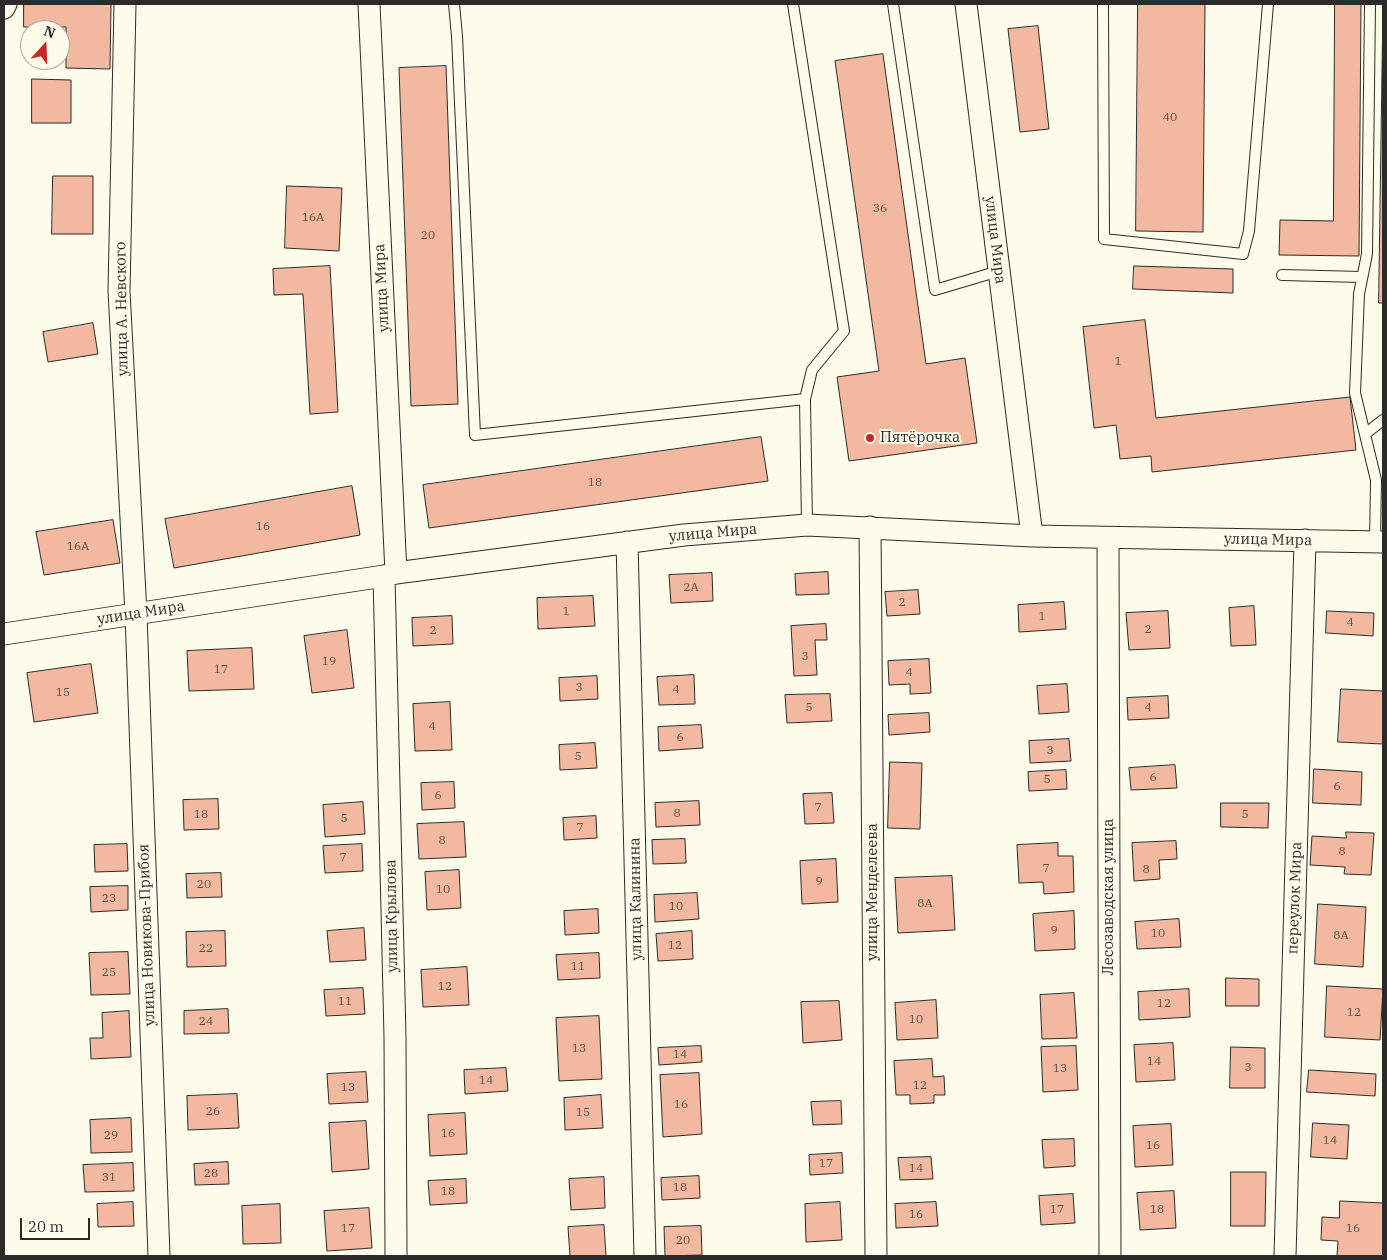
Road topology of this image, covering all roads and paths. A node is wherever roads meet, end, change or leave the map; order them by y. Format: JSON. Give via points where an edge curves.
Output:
{"nodes":[{"id":1,"x":6,"y":4,"type":"edge"},
{"id":2,"x":125,"y":4,"type":"edge"},
{"id":3,"x":371,"y":4,"type":"edge"},
{"id":4,"x":454,"y":4,"type":"edge"},
{"id":5,"x":792,"y":4,"type":"edge"},
{"id":6,"x":893,"y":4,"type":"edge"},
{"id":7,"x":966,"y":4,"type":"edge"},
{"id":8,"x":1103,"y":4,"type":"edge"},
{"id":9,"x":1268,"y":4,"type":"edge"},
{"id":10,"x":1370,"y":4,"type":"edge"},
{"id":11,"x":4,"y":8,"type":"edge"},
{"id":12,"x":999,"y":271,"type":"junction"},
{"id":13,"x":1282,"y":275,"type":"dead end"},
{"id":14,"x":1362,"y":277,"type":"junction"},
{"id":15,"x":804,"y":399,"type":"junction"},
{"id":16,"x":1383,"y":420,"type":"edge"},
{"id":17,"x":1365,"y":434,"type":"junction"},
{"id":18,"x":807,"y":525,"type":"junction"},
{"id":19,"x":870,"y":527,"type":"junction"},
{"id":20,"x":1032,"y":536,"type":"junction"},
{"id":21,"x":1108,"y":538,"type":"junction"},
{"id":22,"x":1305,"y":540,"type":"junction"},
{"id":23,"x":627,"y":542,"type":"junction"},
{"id":24,"x":1379,"y":542,"type":"edge"},
{"id":25,"x":390,"y":574,"type":"junction"},
{"id":26,"x":136,"y":614,"type":"junction"},
{"id":27,"x":4,"y":634,"type":"edge"},
{"id":28,"x":159,"y":1256,"type":"edge"},
{"id":29,"x":396,"y":1256,"type":"edge"},
{"id":30,"x":645,"y":1256,"type":"edge"},
{"id":31,"x":876,"y":1256,"type":"edge"},
{"id":32,"x":1110,"y":1256,"type":"edge"},
{"id":33,"x":1285,"y":1256,"type":"edge"}],
"edges":[{"from":1,"to":11,"type":"street"},
{"from":2,"to":26,"type":"street","name":"улица А. Невского","via":[[119,291]]},
{"from":3,"to":25,"type":"street","name":"улица Мира"},
{"from":4,"to":15,"type":"lane","via":[[475,435]]},
{"from":5,"to":15,"type":"lane","via":[[844,330],[812,370]]},
{"from":6,"to":12,"type":"lane","via":[[935,290]]},
{"from":7,"to":12,"type":"street","name":"улица Мира"},
{"from":8,"to":9,"type":"lane","via":[[1104,239],[1243,254],[1249,231]]},
{"from":10,"to":14,"type":"lane","via":[[1367,254]]},
{"from":12,"to":20,"type":"street","name":"улица Мира"},
{"from":13,"to":14,"type":"lane"},
{"from":14,"to":17,"type":"lane","via":[[1356,393]]},
{"from":15,"to":18,"type":"lane"},
{"from":16,"to":17,"type":"lane"},
{"from":17,"to":24,"type":"lane","via":[[1376,480]]},
{"from":18,"to":19,"type":"street","name":"улица Мира"},
{"from":18,"to":23,"type":"street","name":"улица Мира"},
{"from":19,"to":20,"type":"street","name":"улица Мира"},
{"from":19,"to":31,"type":"street","name":"улица Менделеева"},
{"from":20,"to":21,"type":"street","name":"улица Мира"},
{"from":21,"to":22,"type":"street","name":"улица Мира"},
{"from":21,"to":32,"type":"street","name":"Лесозаводская улица"},
{"from":22,"to":24,"type":"street","name":"улица Мира"},
{"from":22,"to":33,"type":"street","name":"переулок Мира"},
{"from":23,"to":25,"type":"street","name":"улица Мира"},
{"from":23,"to":30,"type":"street","name":"улица Калинина"},
{"from":25,"to":26,"type":"street","name":"улица Мира"},
{"from":25,"to":29,"type":"street","name":"улица Крылова"},
{"from":26,"to":27,"type":"street","name":"улица Мира"},
{"from":26,"to":28,"type":"street","name":"улица Новикова-Прибоя"}]}
